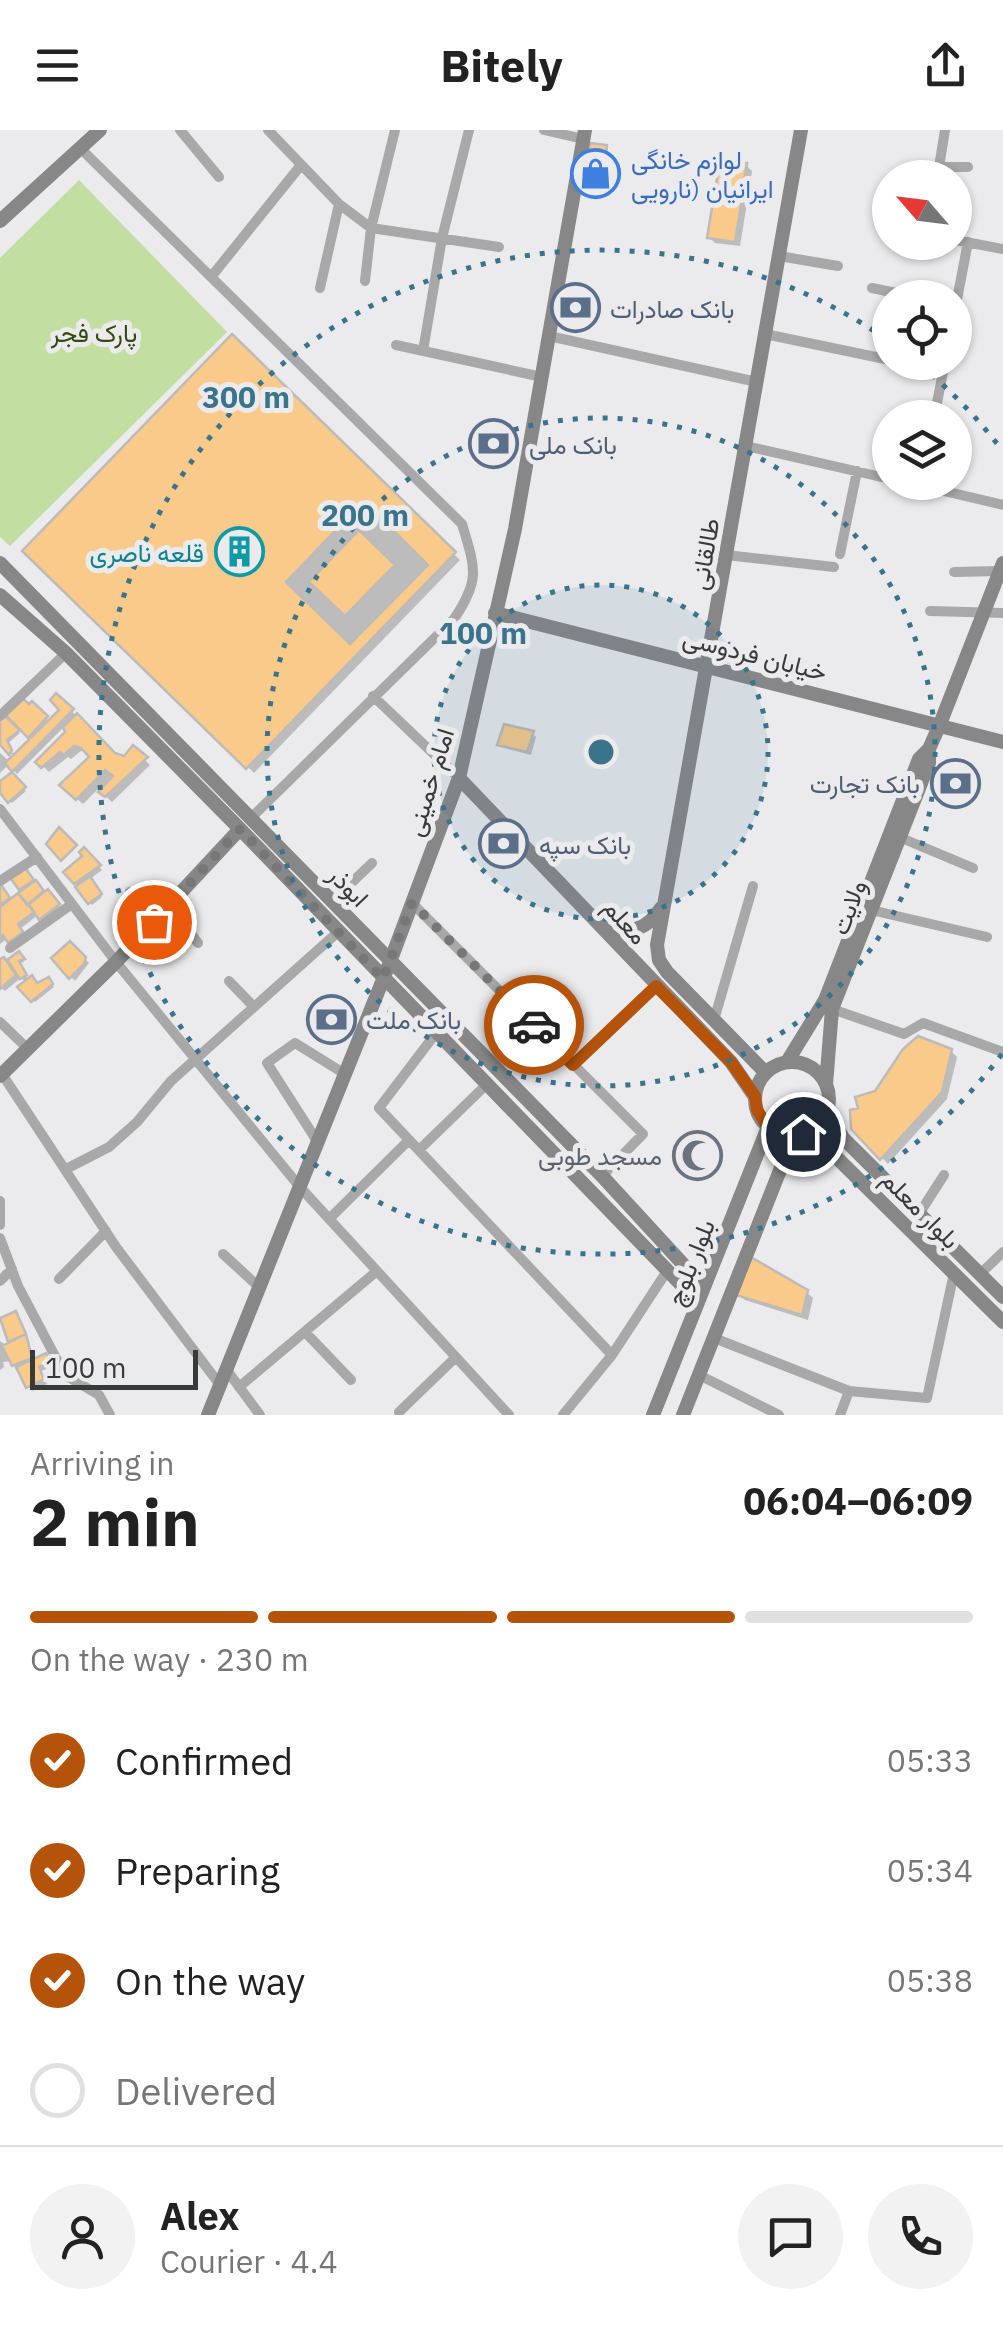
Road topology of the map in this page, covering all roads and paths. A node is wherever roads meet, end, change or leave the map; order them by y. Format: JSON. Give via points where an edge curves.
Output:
{"nodes":[{"id":1,"x":100,"y":130,"type":"edge"},
{"id":2,"x":180,"y":130,"type":"edge"},
{"id":3,"x":268,"y":130,"type":"edge"},
{"id":4,"x":395,"y":130,"type":"edge"},
{"id":5,"x":469,"y":130,"type":"edge"},
{"id":6,"x":544,"y":130,"type":"edge"},
{"id":7,"x":801,"y":130,"type":"edge"},
{"id":8,"x":946,"y":130,"type":"edge"},
{"id":9,"x":584,"y":135,"type":"edge"},
{"id":10,"x":80,"y":148,"type":"junction"},
{"id":11,"x":940,"y":160,"type":"edge"},
{"id":12,"x":301,"y":164,"type":"junction"},
{"id":13,"x":219,"y":177,"type":"dead end"},
{"id":14,"x":338,"y":204,"type":"junction"},
{"id":15,"x":0,"y":221,"type":"edge"},
{"id":16,"x":371,"y":228,"type":"junction"},
{"id":17,"x":442,"y":238,"type":"junction"},
{"id":18,"x":972,"y":243,"type":"edge"},
{"id":19,"x":499,"y":247,"type":"dead end"},
{"id":20,"x":1003,"y":249,"type":"edge"},
{"id":21,"x":779,"y":256,"type":"junction"},
{"id":22,"x":838,"y":266,"type":"dead end"},
{"id":23,"x":211,"y":277,"type":"junction"},
{"id":24,"x":365,"y":282,"type":"dead end"},
{"id":25,"x":320,"y":288,"type":"dead end"},
{"id":26,"x":765,"y":334,"type":"junction"},
{"id":27,"x":549,"y":336,"type":"junction"},
{"id":28,"x":396,"y":345,"type":"dead end"},
{"id":29,"x":423,"y":351,"type":"junction"},
{"id":30,"x":872,"y":356,"type":"edge"},
{"id":31,"x":542,"y":377,"type":"junction"},
{"id":32,"x":757,"y":382,"type":"junction"},
{"id":33,"x":746,"y":446,"type":"junction"},
{"id":34,"x":857,"y":471,"type":"junction"},
{"id":35,"x":872,"y":475,"type":"edge"},
{"id":36,"x":972,"y":497,"type":"edge"},
{"id":37,"x":1003,"y":505,"type":"edge"},
{"id":38,"x":726,"y":554,"type":"junction"},
{"id":39,"x":840,"y":554,"type":"dead end"},
{"id":40,"x":0,"y":563,"type":"edge"},
{"id":41,"x":834,"y":566,"type":"dead end"},
{"id":42,"x":1002,"y":567,"type":"edge"},
{"id":43,"x":954,"y":572,"type":"dead end"},
{"id":44,"x":0,"y":596,"type":"edge"},
{"id":45,"x":930,"y":611,"type":"dead end"},
{"id":46,"x":984,"y":612,"type":"junction"},
{"id":47,"x":495,"y":613,"type":"junction"},
{"id":48,"x":1003,"y":613,"type":"edge"},
{"id":49,"x":66,"y":653,"type":"junction"},
{"id":50,"x":707,"y":665,"type":"junction"},
{"id":51,"x":373,"y":696,"type":"junction"},
{"id":52,"x":0,"y":716,"type":"edge"},
{"id":53,"x":940,"y":724,"type":"junction"},
{"id":54,"x":1003,"y":742,"type":"edge"},
{"id":55,"x":929,"y":749,"type":"junction"},
{"id":56,"x":459,"y":778,"type":"junction"},
{"id":57,"x":0,"y":809,"type":"edge"},
{"id":58,"x":252,"y":816,"type":"junction"},
{"id":59,"x":240,"y":829,"type":"junction"},
{"id":60,"x":900,"y":838,"type":"junction"},
{"id":61,"x":36,"y":857,"type":"junction"},
{"id":62,"x":372,"y":863,"type":"dead end"},
{"id":63,"x":972,"y":868,"type":"dead end"},
{"id":64,"x":0,"y":880,"type":"edge"},
{"id":65,"x":753,"y":886,"type":"dead end"},
{"id":66,"x":130,"y":892,"type":"dead end"},
{"id":67,"x":332,"y":902,"type":"junction"},
{"id":68,"x":412,"y":903,"type":"junction"},
{"id":69,"x":72,"y":904,"type":"junction"},
{"id":70,"x":664,"y":904,"type":"junction"},
{"id":71,"x":170,"y":905,"type":"junction"},
{"id":72,"x":871,"y":910,"type":"junction"},
{"id":73,"x":154,"y":922,"type":"junction"},
{"id":74,"x":602,"y":927,"type":"junction"},
{"id":75,"x":338,"y":932,"type":"junction"},
{"id":76,"x":988,"y":937,"type":"dead end"},
{"id":77,"x":198,"y":942,"type":"dead end"},
{"id":78,"x":10,"y":948,"type":"dead end"},
{"id":79,"x":116,"y":962,"type":"junction"},
{"id":80,"x":390,"y":962,"type":"junction"},
{"id":81,"x":383,"y":979,"type":"junction"},
{"id":82,"x":229,"y":981,"type":"dead end"},
{"id":83,"x":656,"y":986,"type":"junction"},
{"id":84,"x":828,"y":1005,"type":"junction"},
{"id":85,"x":254,"y":1007,"type":"junction"},
{"id":86,"x":714,"y":1020,"type":"junction"},
{"id":87,"x":0,"y":1022,"type":"edge"},
{"id":88,"x":436,"y":1033,"type":"junction"},
{"id":89,"x":28,"y":1049,"type":"junction"},
{"id":90,"x":1003,"y":1052,"type":"edge"},
{"id":91,"x":196,"y":1060,"type":"junction"},
{"id":92,"x":788,"y":1062,"type":"junction"},
{"id":93,"x":573,"y":1065,"type":"junction"},
{"id":94,"x":766,"y":1073,"type":"junction"},
{"id":95,"x":345,"y":1074,"type":"junction"},
{"id":96,"x":1,"y":1075,"type":"edge"},
{"id":97,"x":487,"y":1084,"type":"junction"},
{"id":98,"x":826,"y":1085,"type":"junction"},
{"id":99,"x":755,"y":1096,"type":"junction"},
{"id":100,"x":827,"y":1110,"type":"junction"},
{"id":101,"x":768,"y":1127,"type":"junction"},
{"id":102,"x":798,"y":1135,"type":"junction"},
{"id":103,"x":409,"y":1140,"type":"junction"},
{"id":104,"x":317,"y":1141,"type":"junction"},
{"id":105,"x":419,"y":1150,"type":"junction"},
{"id":106,"x":66,"y":1170,"type":"junction"},
{"id":107,"x":944,"y":1175,"type":"dead end"},
{"id":108,"x":602,"y":1176,"type":"junction"},
{"id":109,"x":299,"y":1186,"type":"junction"},
{"id":110,"x":0,"y":1201,"type":"edge"},
{"id":111,"x":918,"y":1214,"type":"junction"},
{"id":112,"x":329,"y":1219,"type":"junction"},
{"id":113,"x":0,"y":1226,"type":"edge"},
{"id":114,"x":106,"y":1231,"type":"junction"},
{"id":115,"x":0,"y":1238,"type":"edge"},
{"id":116,"x":1003,"y":1252,"type":"edge"},
{"id":117,"x":223,"y":1254,"type":"dead end"},
{"id":118,"x":12,"y":1269,"type":"junction"},
{"id":119,"x":668,"y":1270,"type":"junction"},
{"id":120,"x":377,"y":1271,"type":"junction"},
{"id":121,"x":954,"y":1273,"type":"junction"},
{"id":122,"x":980,"y":1274,"type":"junction"},
{"id":123,"x":60,"y":1278,"type":"dead end"},
{"id":124,"x":0,"y":1281,"type":"edge"},
{"id":125,"x":259,"y":1286,"type":"junction"},
{"id":126,"x":704,"y":1287,"type":"junction"},
{"id":127,"x":1003,"y":1297,"type":"edge"},
{"id":128,"x":698,"y":1302,"type":"junction"},
{"id":129,"x":1003,"y":1322,"type":"edge"},
{"id":130,"x":305,"y":1332,"type":"junction"},
{"id":131,"x":714,"y":1338,"type":"junction"},
{"id":132,"x":612,"y":1354,"type":"junction"},
{"id":133,"x":456,"y":1357,"type":"junction"},
{"id":134,"x":226,"y":1370,"type":"junction"},
{"id":135,"x":698,"y":1376,"type":"junction"},
{"id":136,"x":351,"y":1380,"type":"dead end"},
{"id":137,"x":220,"y":1386,"type":"junction"},
{"id":138,"x":239,"y":1387,"type":"junction"},
{"id":139,"x":849,"y":1391,"type":"junction"},
{"id":140,"x":399,"y":1412,"type":"dead end"},
{"id":141,"x":110,"y":1415,"type":"edge"},
{"id":142,"x":208,"y":1415,"type":"edge"},
{"id":143,"x":260,"y":1415,"type":"edge"},
{"id":144,"x":509,"y":1415,"type":"edge"},
{"id":145,"x":562,"y":1415,"type":"edge"},
{"id":146,"x":653,"y":1415,"type":"edge"},
{"id":147,"x":683,"y":1415,"type":"edge"},
{"id":148,"x":778,"y":1415,"type":"edge"},
{"id":149,"x":840,"y":1415,"type":"edge"}],
"edges":[{"from":1,"to":10,"type":"main road"},
{"from":2,"to":13,"type":"street"},
{"from":3,"to":12,"type":"street"},
{"from":4,"to":16,"type":"street"},
{"from":5,"to":17,"type":"street"},
{"from":6,"to":9,"type":"street"},
{"from":7,"to":21,"type":"main road","name":"طالقانی"},
{"from":8,"to":11,"type":"street"},
{"from":9,"to":27,"type":"main road","name":"امام خمینی"},
{"from":10,"to":15,"type":"main road"},
{"from":10,"to":23,"type":"street"},
{"from":12,"to":14,"type":"street"},
{"from":12,"to":23,"type":"street"},
{"from":14,"to":16,"type":"street"},
{"from":14,"to":25,"type":"street"},
{"from":16,"to":17,"type":"street"},
{"from":16,"to":24,"type":"street"},
{"from":17,"to":19,"type":"street"},
{"from":17,"to":29,"type":"street"},
{"from":18,"to":20,"type":"street"},
{"from":21,"to":22,"type":"street"},
{"from":21,"to":26,"type":"main road","name":"طالقانی"},
{"from":23,"to":51,"type":"street","via":[[462,524],[475,568],[470,596]]},
{"from":26,"to":30,"type":"street"},
{"from":26,"to":32,"type":"main road","name":"طالقانی"},
{"from":27,"to":31,"type":"main road","name":"امام خمینی"},
{"from":27,"to":32,"type":"street"},
{"from":28,"to":29,"type":"street"},
{"from":29,"to":31,"type":"street"},
{"from":31,"to":47,"type":"main road","name":"امام خمینی"},
{"from":32,"to":33,"type":"main road","name":"طالقانی"},
{"from":33,"to":34,"type":"street"},
{"from":33,"to":38,"type":"main road","name":"طالقانی"},
{"from":34,"to":35,"type":"street"},
{"from":34,"to":39,"type":"street"},
{"from":36,"to":37,"type":"street"},
{"from":38,"to":41,"type":"street"},
{"from":38,"to":50,"type":"main road","name":"طالقانی"},
{"from":40,"to":58,"type":"main road","name":"ابوذر"},
{"from":42,"to":43,"type":"street"},
{"from":42,"to":46,"type":"main road","name":"ولایت"},
{"from":44,"to":49,"type":"main road","name":"ابوذر"},
{"from":45,"to":46,"type":"street"},
{"from":46,"to":48,"type":"street"},
{"from":46,"to":53,"type":"main road","name":"ولایت"},
{"from":47,"to":50,"type":"main road","name":"خیابان فردوسی"},
{"from":47,"to":56,"type":"main road","name":"امام خمینی"},
{"from":49,"to":52,"type":"street"},
{"from":49,"to":59,"type":"main road","name":"ابوذر"},
{"from":50,"to":53,"type":"main road","name":"خیابان فردوسی"},
{"from":50,"to":70,"type":"main road","name":"طالقانی"},
{"from":51,"to":56,"type":"street"},
{"from":51,"to":58,"type":"street"},
{"from":53,"to":54,"type":"main road","name":"خیابان فردوسی"},
{"from":53,"to":55,"type":"main road","name":"ولایت"},
{"from":55,"to":60,"type":"main road","name":"ولایت"},
{"from":55,"to":84,"type":"main road","name":"ولایت","via":[[919,759]]},
{"from":56,"to":68,"type":"main road","name":"امام خمینی"},
{"from":56,"to":74,"type":"main road","name":"معلم"},
{"from":57,"to":61,"type":"street"},
{"from":58,"to":67,"type":"main road","name":"ابوذر"},
{"from":59,"to":71,"type":"main road"},
{"from":59,"to":75,"type":"main road","name":"ابوذر"},
{"from":60,"to":63,"type":"street"},
{"from":60,"to":72,"type":"main road","name":"ولایت"},
{"from":61,"to":64,"type":"street"},
{"from":61,"to":69,"type":"street"},
{"from":62,"to":67,"type":"street"},
{"from":65,"to":86,"type":"street"},
{"from":66,"to":73,"type":"street"},
{"from":67,"to":80,"type":"main road","name":"ابوذر"},
{"from":68,"to":80,"type":"main road","name":"امام خمینی"},
{"from":68,"to":93,"type":"street"},
{"from":69,"to":78,"type":"street"},
{"from":69,"to":79,"type":"street"},
{"from":70,"to":74,"type":"main road","via":[[642,928]]},
{"from":70,"to":86,"type":"main road","name":"طالقانی","via":[[659,960]]},
{"from":71,"to":73,"type":"main road"},
{"from":71,"to":77,"type":"street"},
{"from":72,"to":76,"type":"street"},
{"from":72,"to":84,"type":"main road","name":"ولایت"},
{"from":73,"to":79,"type":"main road"},
{"from":74,"to":83,"type":"main road","name":"معلم"},
{"from":75,"to":81,"type":"main road","name":"ابوذر"},
{"from":75,"to":85,"type":"street"},
{"from":79,"to":89,"type":"main road"},
{"from":79,"to":91,"type":"street"},
{"from":80,"to":81,"type":"main road","name":"امام خمینی"},
{"from":80,"to":108,"type":"main road","name":"ابوذر"},
{"from":81,"to":88,"type":"main road","name":"ابوذر"},
{"from":81,"to":95,"type":"main road","name":"امام خمینی"},
{"from":82,"to":85,"type":"street"},
{"from":83,"to":93,"type":"street"},
{"from":83,"to":99,"type":"main road","name":"معلم"},
{"from":84,"to":90,"type":"street","via":[[904,1034],[922,1024]]},
{"from":84,"to":92,"type":"main road"},
{"from":84,"to":98,"type":"main road","name":"ولایت"},
{"from":85,"to":91,"type":"street"},
{"from":86,"to":94,"type":"main road"},
{"from":87,"to":89,"type":"street"},
{"from":88,"to":97,"type":"main road","name":"ابوذر"},
{"from":88,"to":103,"type":"street","via":[[380,1108]]},
{"from":89,"to":96,"type":"main road"},
{"from":91,"to":106,"type":"street","via":[[110,1146]]},
{"from":91,"to":109,"type":"street"},
{"from":92,"to":94,"type":"main road"},
{"from":92,"to":98,"type":"main road","via":[[809,1066]]},
{"from":93,"to":108,"type":"street","via":[[642,1134]]},
{"from":94,"to":99,"type":"main road"},
{"from":95,"to":104,"type":"main road","name":"امام خمینی"},
{"from":95,"to":104,"type":"street","via":[[295,1043],[267,1063]]},
{"from":96,"to":106,"type":"street"},
{"from":97,"to":105,"type":"street"},
{"from":97,"to":119,"type":"main road","name":"ابوذر"},
{"from":98,"to":100,"type":"main road"},
{"from":99,"to":101,"type":"main road"},
{"from":100,"to":102,"type":"main road","via":[[821,1122]]},
{"from":100,"to":111,"type":"main road","name":"بلوار معلم","via":[[844,1138]]},
{"from":101,"to":102,"type":"main road"},
{"from":101,"to":126,"type":"main road","name":"بلوار بلوچ"},
{"from":102,"to":121,"type":"main road","name":"بلوار معلم","via":[[832,1153]]},
{"from":102,"to":131,"type":"main road","name":"بلوار بلوچ"},
{"from":103,"to":105,"type":"street"},
{"from":103,"to":112,"type":"street"},
{"from":104,"to":109,"type":"main road","name":"امام خمینی"},
{"from":105,"to":132,"type":"street"},
{"from":106,"to":114,"type":"street"},
{"from":107,"to":111,"type":"street"},
{"from":108,"to":126,"type":"main road","name":"ابوذر"},
{"from":109,"to":112,"type":"street"},
{"from":109,"to":125,"type":"main road","name":"امام خمینی"},
{"from":110,"to":113,"type":"street"},
{"from":111,"to":122,"type":"main road","name":"بلوار معلم"},
{"from":112,"to":120,"type":"street"},
{"from":114,"to":123,"type":"street"},
{"from":114,"to":137,"type":"street"},
{"from":115,"to":118,"type":"street"},
{"from":116,"to":122,"type":"street"},
{"from":117,"to":125,"type":"street"},
{"from":118,"to":124,"type":"street"},
{"from":118,"to":141,"type":"street","via":[[65,1376],[99,1395]]},
{"from":119,"to":128,"type":"main road","name":"ابوذر"},
{"from":119,"to":132,"type":"street"},
{"from":120,"to":130,"type":"street"},
{"from":120,"to":133,"type":"street"},
{"from":121,"to":129,"type":"main road","name":"بلوار معلم"},
{"from":121,"to":139,"type":"street","via":[[927,1398]]},
{"from":122,"to":127,"type":"main road","name":"بلوار معلم"},
{"from":125,"to":134,"type":"main road","name":"امام خمینی"},
{"from":126,"to":128,"type":"main road","name":"بلوار بلوچ"},
{"from":128,"to":146,"type":"main road","name":"بلوار بلوچ"},
{"from":130,"to":136,"type":"street"},
{"from":130,"to":138,"type":"street"},
{"from":131,"to":135,"type":"main road","name":"بلوار بلوچ"},
{"from":131,"to":139,"type":"street"},
{"from":132,"to":145,"type":"street"},
{"from":133,"to":140,"type":"street"},
{"from":133,"to":144,"type":"street"},
{"from":134,"to":137,"type":"main road","name":"امام خمینی"},
{"from":134,"to":138,"type":"street"},
{"from":135,"to":147,"type":"main road","name":"بلوار بلوچ"},
{"from":135,"to":148,"type":"street"},
{"from":137,"to":142,"type":"main road","name":"امام خمینی"},
{"from":138,"to":143,"type":"street"},
{"from":139,"to":149,"type":"street"}]}
